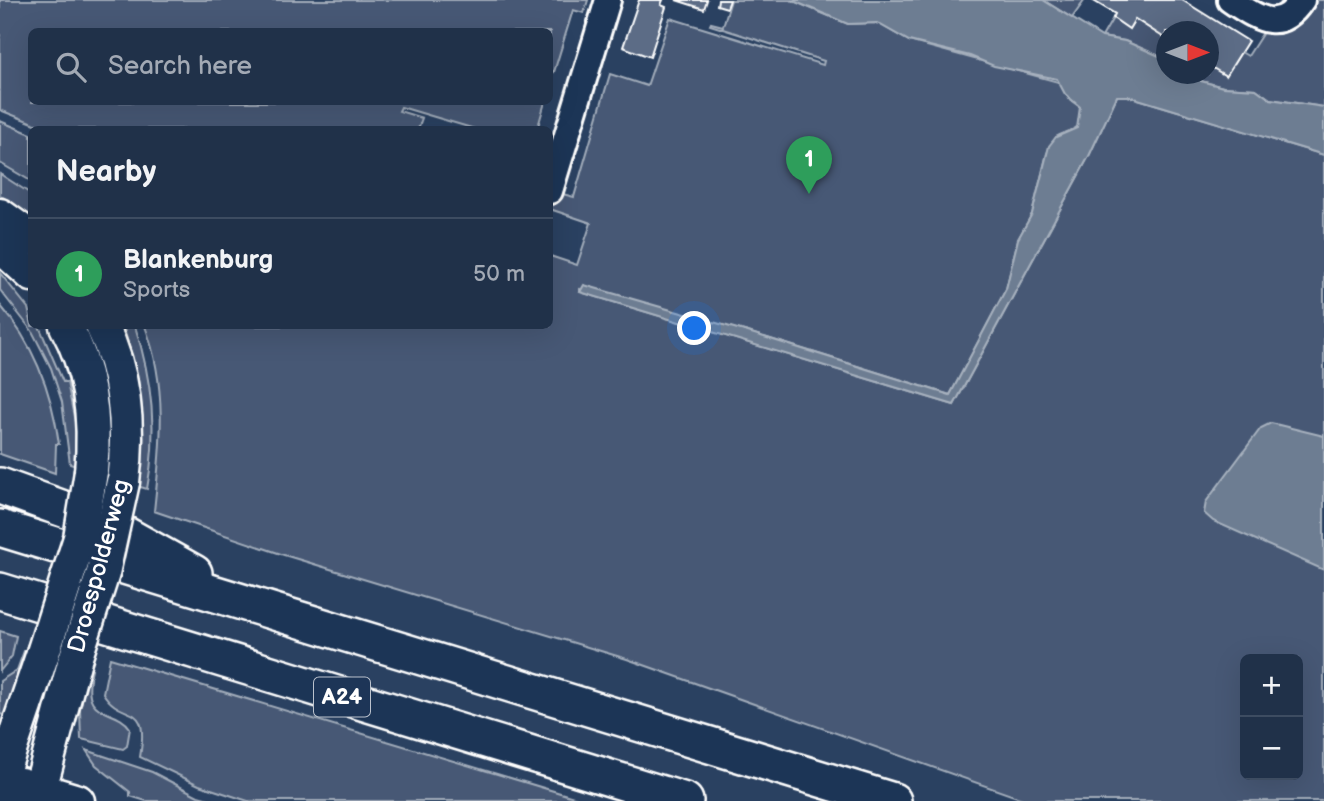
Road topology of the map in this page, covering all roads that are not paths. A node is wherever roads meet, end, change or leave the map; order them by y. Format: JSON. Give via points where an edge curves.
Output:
{"nodes":[{"id":1,"x":608,"y":0,"type":"edge"},
{"id":2,"x":1230,"y":0,"type":"edge"},
{"id":3,"x":1302,"y":0,"type":"edge"},
{"id":4,"x":553,"y":181,"type":"edge"},
{"id":5,"x":0,"y":215,"type":"edge"},
{"id":6,"x":28,"y":234,"type":"edge"},
{"id":7,"x":0,"y":246,"type":"edge"},
{"id":8,"x":28,"y":271,"type":"edge"},
{"id":9,"x":67,"y":329,"type":"edge"},
{"id":10,"x":103,"y":329,"type":"edge"},
{"id":11,"x":0,"y":486,"type":"edge"},
{"id":12,"x":0,"y":528,"type":"edge"},
{"id":13,"x":0,"y":591,"type":"edge"},
{"id":14,"x":255,"y":607,"type":"junction"},
{"id":15,"x":0,"y":777,"type":"edge"},
{"id":16,"x":34,"y":795,"type":"edge"},
{"id":17,"x":10,"y":801,"type":"edge"},
{"id":18,"x":78,"y":801,"type":"edge"},
{"id":19,"x":685,"y":801,"type":"edge"},
{"id":20,"x":893,"y":801,"type":"edge"}],
"edges":[{"from":1,"to":4,"type":"street"},
{"from":2,"to":3,"type":"street","via":[[1260,19],[1279,21],[1293,14]]},
{"from":5,"to":6,"type":"main road"},
{"from":7,"to":8,"type":"main road"},
{"from":9,"to":15,"type":"main road","name":"Droespolderweg","bridge":true,"via":[[90,396],[91,472],[80,538]]},
{"from":10,"to":16,"type":"main road","name":"Droespolderweg","bridge":true,"via":[[124,390],[124,482],[103,573]]},
{"from":11,"to":14,"type":"highway","number":"A24","via":[[108,525]]},
{"from":12,"to":14,"type":"highway","number":"A24"},
{"from":13,"to":19,"type":"highway","number":"A24"},
{"from":14,"to":20,"type":"highway","number":"A24"},
{"from":15,"to":16,"type":"main road"},
{"from":15,"to":17,"type":"main road"},
{"from":16,"to":18,"type":"main road"}]}
